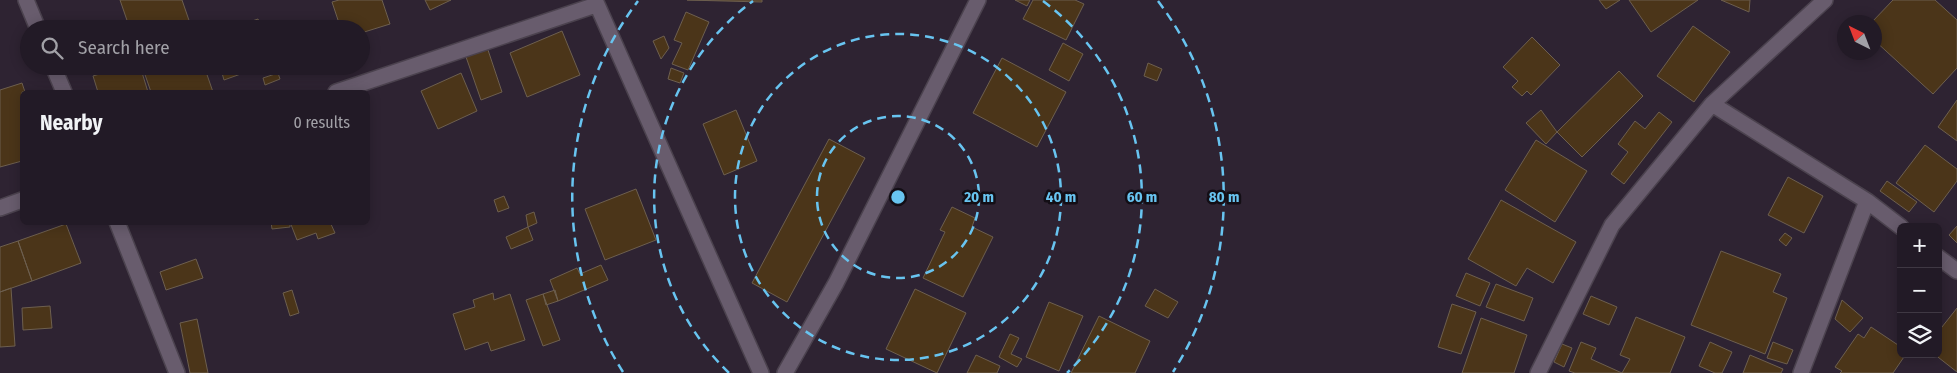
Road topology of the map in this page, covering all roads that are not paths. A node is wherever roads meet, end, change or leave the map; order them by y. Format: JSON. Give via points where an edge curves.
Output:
{"nodes":[{"id":1,"x":26,"y":0,"type":"edge"},
{"id":2,"x":978,"y":0,"type":"edge"},
{"id":3,"x":1825,"y":0,"type":"edge"},
{"id":4,"x":595,"y":2,"type":"edge"},
{"id":5,"x":34,"y":20,"type":"edge"},
{"id":6,"x":57,"y":75,"type":"edge"},
{"id":7,"x":63,"y":90,"type":"edge"},
{"id":8,"x":342,"y":90,"type":"edge"},
{"id":9,"x":1712,"y":104,"type":"junction"},
{"id":10,"x":20,"y":201,"type":"edge"},
{"id":11,"x":1867,"y":201,"type":"junction"},
{"id":12,"x":0,"y":208,"type":"edge"},
{"id":13,"x":1897,"y":224,"type":"edge"},
{"id":14,"x":118,"y":225,"type":"edge"},
{"id":15,"x":1942,"y":260,"type":"edge"},
{"id":16,"x":1957,"y":271,"type":"edge"},
{"id":17,"x":177,"y":373,"type":"edge"},
{"id":18,"x":761,"y":373,"type":"edge"},
{"id":19,"x":785,"y":373,"type":"edge"},
{"id":20,"x":1538,"y":373,"type":"edge"},
{"id":21,"x":1801,"y":373,"type":"edge"}],
"edges":[{"from":1,"to":5,"type":"street"},
{"from":2,"to":19,"type":"street","via":[[836,283]]},
{"from":3,"to":9,"type":"street"},
{"from":4,"to":8,"type":"street"},
{"from":4,"to":18,"type":"street"},
{"from":6,"to":7,"type":"street"},
{"from":9,"to":11,"type":"street"},
{"from":9,"to":20,"type":"street","via":[[1612,225]]},
{"from":10,"to":12,"type":"street"},
{"from":11,"to":13,"type":"street"},
{"from":11,"to":21,"type":"street"},
{"from":14,"to":17,"type":"street"},
{"from":15,"to":16,"type":"street"}]}
